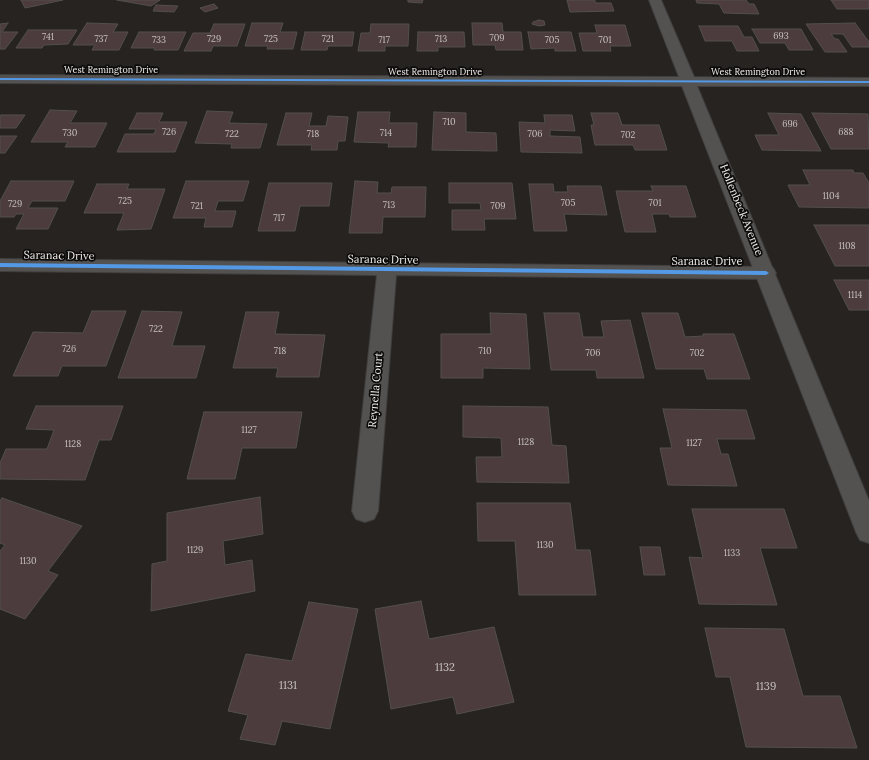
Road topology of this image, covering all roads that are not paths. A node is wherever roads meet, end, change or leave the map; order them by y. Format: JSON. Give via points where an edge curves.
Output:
{"nodes":[{"id":1,"x":655,"y":0,"type":"edge"},
{"id":2,"x":0,"y":79,"type":"edge"},
{"id":3,"x":689,"y":82,"type":"junction"},
{"id":4,"x":869,"y":82,"type":"edge"},
{"id":5,"x":0,"y":266,"type":"edge"},
{"id":6,"x":387,"y":270,"type":"junction"},
{"id":7,"x":766,"y":272,"type":"junction"},
{"id":8,"x":366,"y":511,"type":"dead end"},
{"id":9,"x":869,"y":532,"type":"edge"}],
"edges":[{"from":1,"to":3,"type":"street","name":"Hollenbeck Avenue"},
{"from":2,"to":3,"type":"street","name":"West Remington Drive"},
{"from":3,"to":4,"type":"street","name":"West Remington Drive"},
{"from":3,"to":7,"type":"street","name":"Hollenbeck Avenue"},
{"from":5,"to":6,"type":"street","name":"Saranac Drive"},
{"from":6,"to":7,"type":"street","name":"Saranac Drive"},
{"from":6,"to":8,"type":"street","name":"Reynella Court"},
{"from":7,"to":9,"type":"street","name":"Hollenbeck Avenue"}]}
